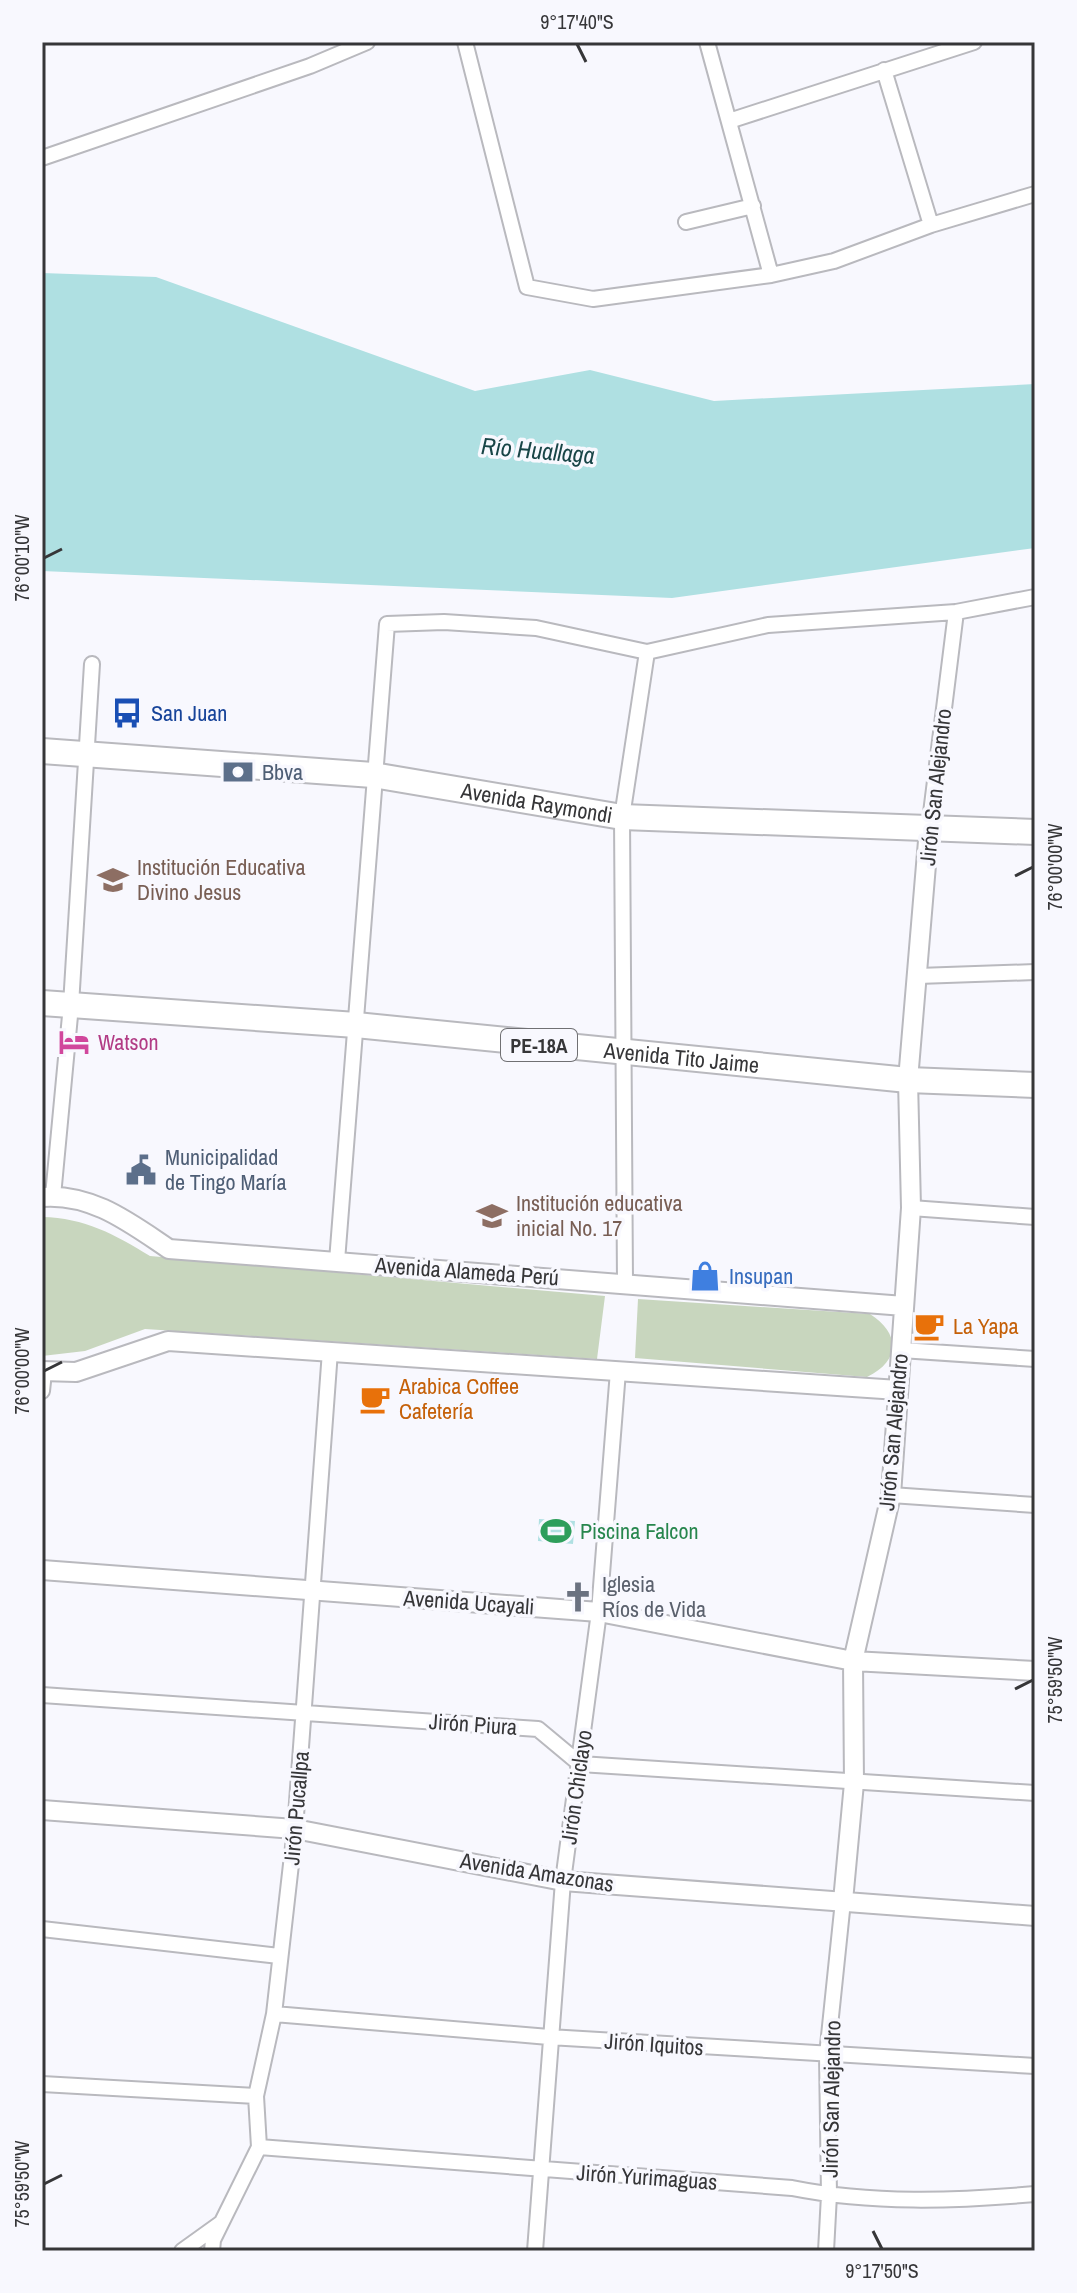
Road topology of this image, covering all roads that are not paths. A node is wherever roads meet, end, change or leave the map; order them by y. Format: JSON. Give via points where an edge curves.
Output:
{"nodes":[{"id":1,"x":367,"y":42,"type":"edge"},
{"id":2,"x":465,"y":42,"type":"edge"},
{"id":3,"x":707,"y":42,"type":"edge"},
{"id":4,"x":974,"y":42,"type":"edge"},
{"id":5,"x":884,"y":70,"type":"junction"},
{"id":6,"x":729,"y":121,"type":"junction"},
{"id":7,"x":42,"y":158,"type":"edge"},
{"id":8,"x":1035,"y":194,"type":"edge"},
{"id":9,"x":753,"y":206,"type":"junction"},
{"id":10,"x":686,"y":222,"type":"dead end"},
{"id":11,"x":931,"y":225,"type":"junction"},
{"id":12,"x":771,"y":275,"type":"junction"},
{"id":13,"x":1035,"y":597,"type":"edge"},
{"id":14,"x":956,"y":612,"type":"junction"},
{"id":15,"x":647,"y":652,"type":"junction"},
{"id":16,"x":92,"y":664,"type":"dead end"},
{"id":17,"x":42,"y":751,"type":"edge"},
{"id":18,"x":86,"y":754,"type":"junction"},
{"id":19,"x":373,"y":775,"type":"junction"},
{"id":20,"x":622,"y":817,"type":"junction"},
{"id":21,"x":929,"y":829,"type":"junction"},
{"id":22,"x":1035,"y":832,"type":"edge"},
{"id":23,"x":1035,"y":972,"type":"edge"},
{"id":24,"x":918,"y":976,"type":"junction"},
{"id":25,"x":42,"y":1003,"type":"edge"},
{"id":26,"x":71,"y":1005,"type":"junction"},
{"id":27,"x":356,"y":1025,"type":"junction"},
{"id":28,"x":626,"y":1054,"type":"junction"},
{"id":29,"x":908,"y":1080,"type":"junction"},
{"id":30,"x":1035,"y":1085,"type":"edge"},
{"id":31,"x":48,"y":1196,"type":"edge"},
{"id":32,"x":911,"y":1208,"type":"junction"},
{"id":33,"x":1035,"y":1217,"type":"edge"},
{"id":34,"x":337,"y":1261,"type":"junction"},
{"id":35,"x":625,"y":1282,"type":"junction"},
{"id":36,"x":904,"y":1306,"type":"junction"},
{"id":37,"x":901,"y":1350,"type":"junction"},
{"id":38,"x":330,"y":1351,"type":"junction"},
{"id":39,"x":1035,"y":1359,"type":"edge"},
{"id":40,"x":618,"y":1371,"type":"junction"},
{"id":41,"x":43,"y":1372,"type":"edge"},
{"id":42,"x":898,"y":1390,"type":"junction"},
{"id":43,"x":42,"y":1391,"type":"edge"},
{"id":44,"x":891,"y":1495,"type":"junction"},
{"id":45,"x":1035,"y":1505,"type":"edge"},
{"id":46,"x":42,"y":1570,"type":"edge"},
{"id":47,"x":312,"y":1591,"type":"junction"},
{"id":48,"x":599,"y":1612,"type":"junction"},
{"id":49,"x":853,"y":1661,"type":"junction"},
{"id":50,"x":1035,"y":1671,"type":"edge"},
{"id":51,"x":42,"y":1695,"type":"edge"},
{"id":52,"x":304,"y":1711,"type":"junction"},
{"id":53,"x":580,"y":1764,"type":"junction"},
{"id":54,"x":854,"y":1783,"type":"junction"},
{"id":55,"x":1035,"y":1793,"type":"edge"},
{"id":56,"x":42,"y":1810,"type":"edge"},
{"id":57,"x":295,"y":1829,"type":"junction"},
{"id":58,"x":563,"y":1881,"type":"junction"},
{"id":59,"x":843,"y":1901,"type":"junction"},
{"id":60,"x":1035,"y":1916,"type":"edge"},
{"id":61,"x":42,"y":1929,"type":"edge"},
{"id":62,"x":279,"y":1956,"type":"junction"},
{"id":63,"x":274,"y":2014,"type":"junction"},
{"id":64,"x":549,"y":2037,"type":"junction"},
{"id":65,"x":827,"y":2055,"type":"junction"},
{"id":66,"x":1035,"y":2066,"type":"edge"},
{"id":67,"x":42,"y":2084,"type":"edge"},
{"id":68,"x":256,"y":2096,"type":"junction"},
{"id":69,"x":259,"y":2147,"type":"junction"},
{"id":70,"x":543,"y":2170,"type":"junction"},
{"id":71,"x":1035,"y":2194,"type":"edge"},
{"id":72,"x":829,"y":2195,"type":"junction"},
{"id":73,"x":225,"y":2221,"type":"junction"},
{"id":74,"x":182,"y":2251,"type":"edge"},
{"id":75,"x":212,"y":2251,"type":"edge"},
{"id":76,"x":535,"y":2251,"type":"edge"},
{"id":77,"x":826,"y":2251,"type":"edge"}],
"edges":[{"from":1,"to":7,"type":"street"},
{"from":2,"to":12,"type":"street","via":[[527,287],[593,299]]},
{"from":3,"to":6,"type":"street"},
{"from":4,"to":5,"type":"street"},
{"from":5,"to":6,"type":"street"},
{"from":5,"to":11,"type":"street"},
{"from":6,"to":9,"type":"street"},
{"from":8,"to":11,"type":"street"},
{"from":9,"to":10,"type":"street"},
{"from":9,"to":12,"type":"street"},
{"from":11,"to":12,"type":"street","via":[[834,261]]},
{"from":13,"to":14,"type":"street"},
{"from":14,"to":15,"type":"street","via":[[768,625]]},
{"from":14,"to":21,"type":"street","name":"Jirón San Alejandro"},
{"from":15,"to":19,"type":"street","via":[[536,628],[387,624]]},
{"from":15,"to":20,"type":"street"},
{"from":16,"to":18,"type":"street"},
{"from":17,"to":18,"type":"highway","name":"Avenida Raymondi"},
{"from":18,"to":19,"type":"highway","name":"Avenida Raymondi"},
{"from":18,"to":26,"type":"street"},
{"from":19,"to":20,"type":"highway","name":"Avenida Raymondi"},
{"from":19,"to":27,"type":"street"},
{"from":20,"to":21,"type":"highway","name":"Avenida Raymondi"},
{"from":20,"to":28,"type":"street"},
{"from":21,"to":22,"type":"highway","name":"Avenida Raymondi"},
{"from":21,"to":24,"type":"street","name":"Jirón San Alejandro"},
{"from":23,"to":24,"type":"street"},
{"from":24,"to":29,"type":"street","name":"Jirón San Alejandro"},
{"from":25,"to":26,"type":"highway","name":"Avenida Tito Jaime","number":"PE-18A"},
{"from":26,"to":27,"type":"highway","name":"Avenida Tito Jaime","number":"PE-18A"},
{"from":26,"to":31,"type":"street"},
{"from":27,"to":28,"type":"highway","name":"Avenida Tito Jaime","number":"PE-18A"},
{"from":27,"to":34,"type":"street"},
{"from":28,"to":29,"type":"highway","name":"Avenida Tito Jaime","number":"PE-18A"},
{"from":28,"to":35,"type":"street"},
{"from":29,"to":30,"type":"highway","name":"Avenida Tito Jaime","number":"PE-18A"},
{"from":29,"to":32,"type":"street","name":"Jirón San Alejandro"},
{"from":31,"to":34,"type":"street","name":"Avenida Alameda Perú","via":[[102,1207],[169,1249]]},
{"from":32,"to":33,"type":"street"},
{"from":32,"to":36,"type":"street","name":"Jirón San Alejandro"},
{"from":34,"to":35,"type":"street","name":"Avenida Alameda Perú"},
{"from":35,"to":36,"type":"street","name":"Avenida Alameda Perú"},
{"from":36,"to":37,"type":"street","name":"Jirón San Alejandro"},
{"from":37,"to":39,"type":"street"},
{"from":37,"to":42,"type":"street","name":"Jirón San Alejandro"},
{"from":38,"to":40,"type":"street"},
{"from":38,"to":41,"type":"street","via":[[168,1341],[76,1372]]},
{"from":38,"to":47,"type":"street","name":"Jirón Pucallpa"},
{"from":40,"to":42,"type":"street"},
{"from":40,"to":48,"type":"street","name":"Jirón Chiclayo"},
{"from":41,"to":43,"type":"street"},
{"from":42,"to":44,"type":"street","name":"Jirón San Alejandro"},
{"from":44,"to":45,"type":"street"},
{"from":44,"to":49,"type":"street","name":"Jirón San Alejandro"},
{"from":46,"to":47,"type":"street","name":"Avenida Ucayali"},
{"from":47,"to":48,"type":"street","name":"Avenida Ucayali"},
{"from":47,"to":52,"type":"street","name":"Jirón Pucallpa"},
{"from":48,"to":49,"type":"street","name":"Avenida Ucayali"},
{"from":48,"to":53,"type":"street","name":"Jirón Chiclayo"},
{"from":49,"to":50,"type":"street","name":"Avenida Ucayali"},
{"from":49,"to":54,"type":"street","name":"Jirón San Alejandro"},
{"from":51,"to":52,"type":"street","name":"Jirón Piura"},
{"from":52,"to":53,"type":"street","name":"Jirón Piura","via":[[538,1729]]},
{"from":52,"to":57,"type":"street","name":"Jirón Pucallpa"},
{"from":53,"to":54,"type":"street"},
{"from":53,"to":58,"type":"street","name":"Jirón Chiclayo"},
{"from":54,"to":55,"type":"street"},
{"from":54,"to":59,"type":"street","name":"Jirón San Alejandro"},
{"from":56,"to":57,"type":"street","name":"Avenida Amazonas"},
{"from":57,"to":58,"type":"street","name":"Avenida Amazonas"},
{"from":57,"to":62,"type":"street","name":"Jirón Pucallpa"},
{"from":58,"to":59,"type":"street","name":"Avenida Amazonas"},
{"from":58,"to":64,"type":"street","name":"Jirón Chiclayo"},
{"from":59,"to":60,"type":"street","name":"Avenida Amazonas"},
{"from":59,"to":65,"type":"street","name":"Jirón San Alejandro"},
{"from":61,"to":62,"type":"street"},
{"from":62,"to":63,"type":"street","name":"Jirón Pucallpa"},
{"from":63,"to":64,"type":"street","name":"Jirón Iquitos"},
{"from":63,"to":68,"type":"street","name":"Jirón Pucallpa"},
{"from":64,"to":65,"type":"street","name":"Jirón Iquitos"},
{"from":64,"to":70,"type":"street","name":"Jirón Chiclayo"},
{"from":65,"to":66,"type":"street","name":"Jirón Iquitos"},
{"from":65,"to":72,"type":"street","name":"Jirón San Alejandro"},
{"from":67,"to":68,"type":"street"},
{"from":68,"to":69,"type":"street","name":"Jirón Pucallpa"},
{"from":69,"to":70,"type":"street","name":"Jirón Yurimaguas"},
{"from":69,"to":73,"type":"street","name":"Jirón Pucallpa"},
{"from":70,"to":72,"type":"street","name":"Jirón Yurimaguas"},
{"from":70,"to":76,"type":"street","name":"Jirón Chiclayo"},
{"from":71,"to":72,"type":"street","name":"Jirón Yurimaguas","via":[[958,2201]]},
{"from":72,"to":77,"type":"street","name":"Jirón San Alejandro"},
{"from":73,"to":74,"type":"street"},
{"from":73,"to":75,"type":"street","name":"Jirón Pucallpa"}]}
